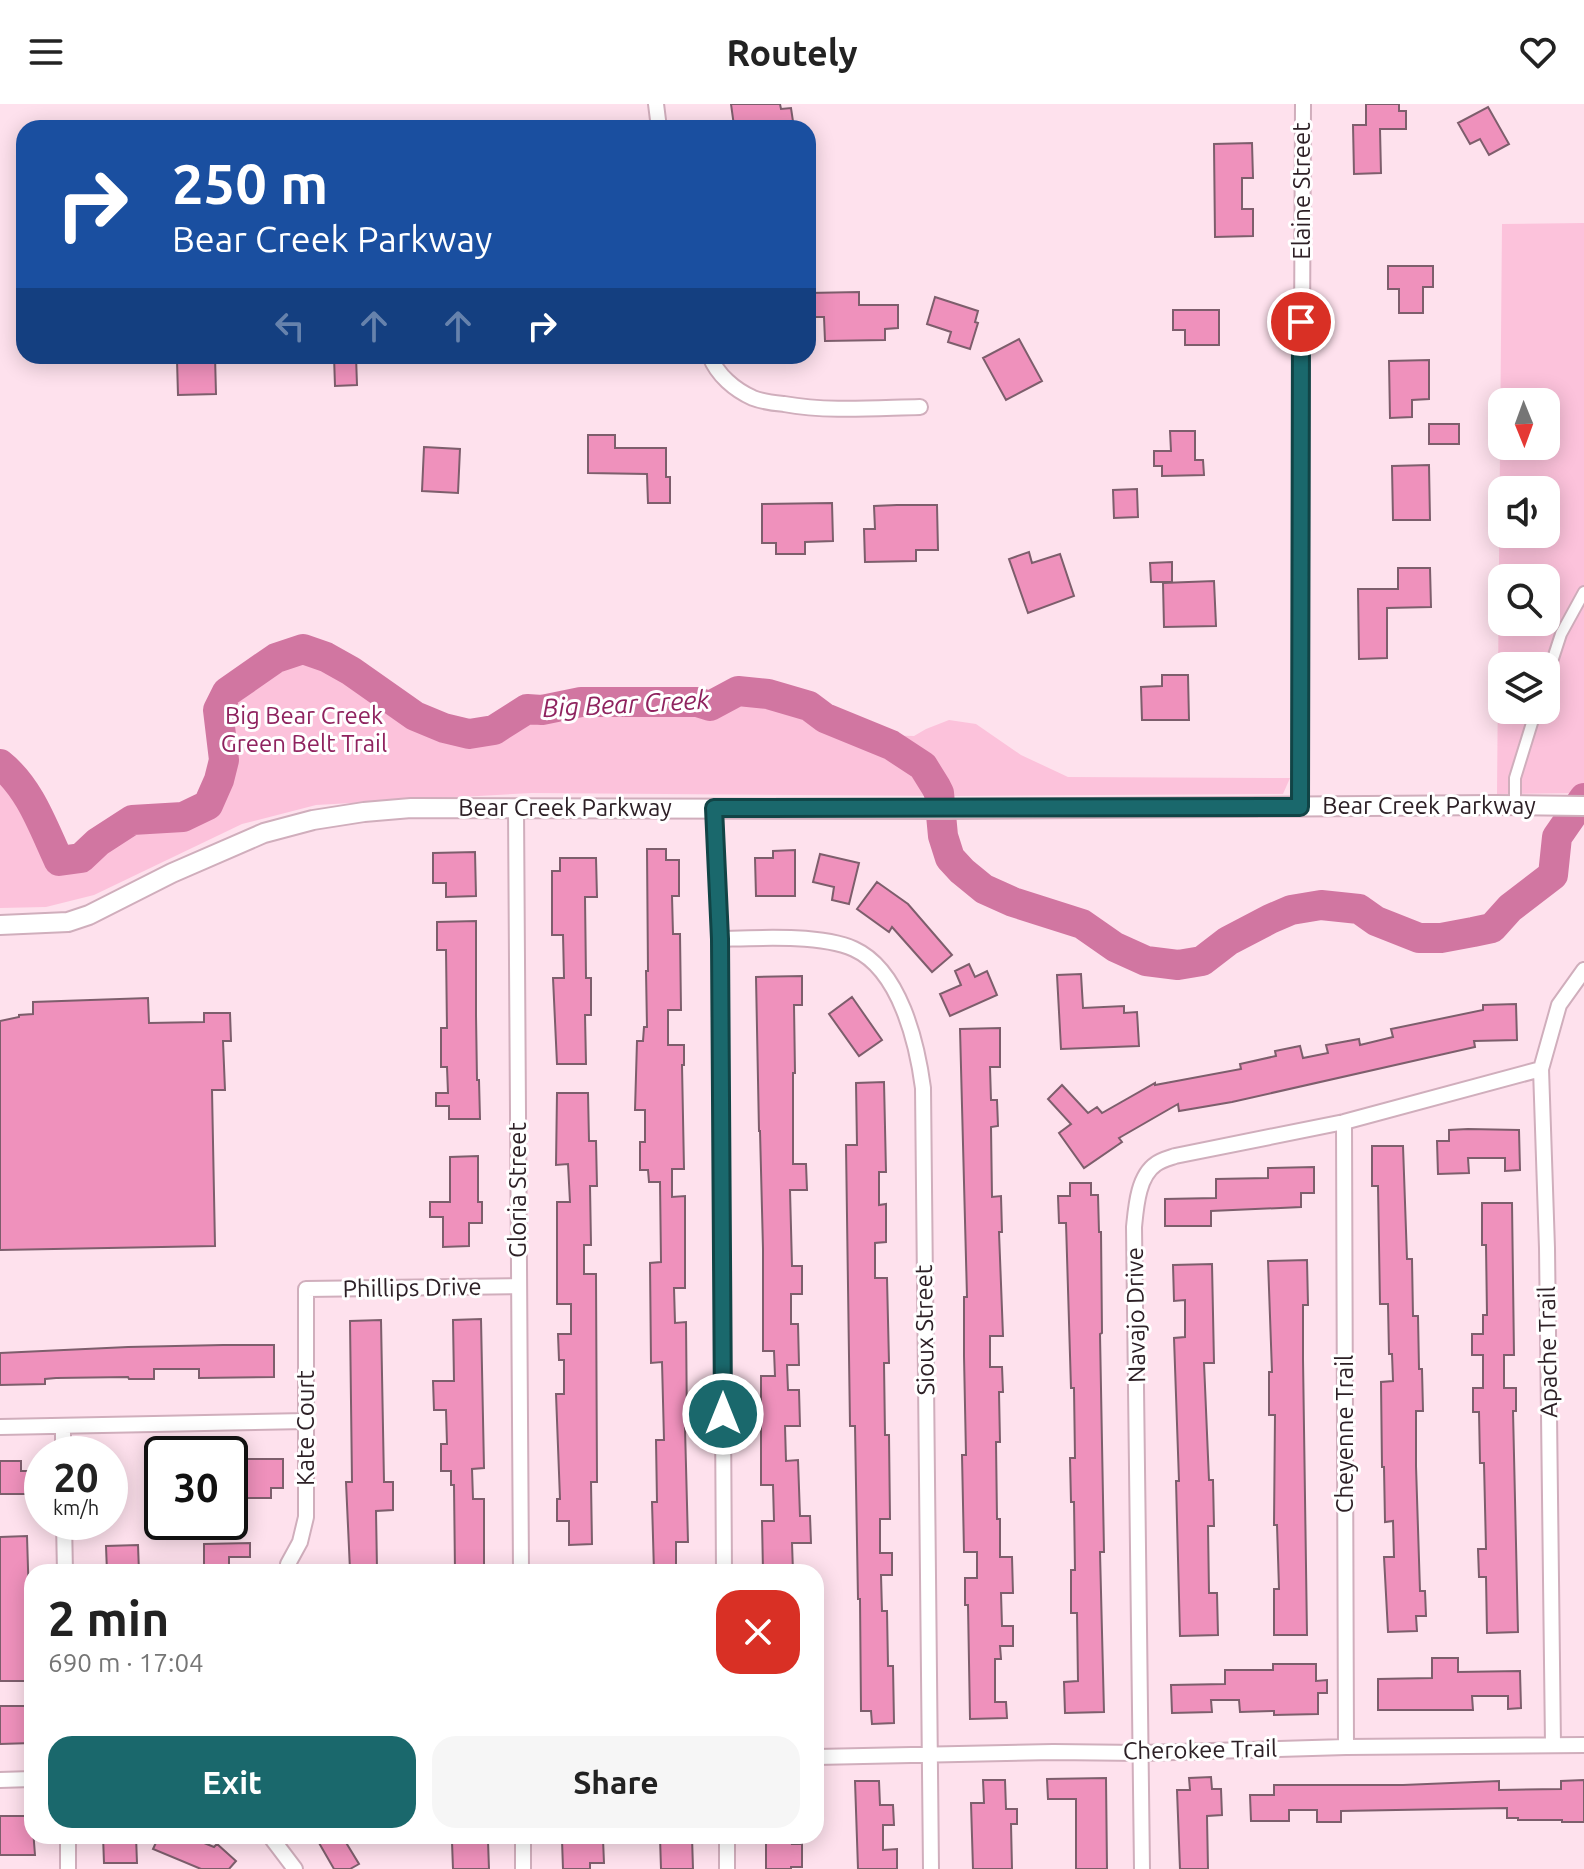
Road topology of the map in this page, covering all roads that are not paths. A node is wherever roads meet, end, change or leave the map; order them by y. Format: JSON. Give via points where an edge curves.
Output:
{"nodes":[{"id":1,"x":1303,"y":104,"type":"edge"},
{"id":2,"x":713,"y":364,"type":"edge"},
{"id":3,"x":920,"y":407,"type":"dead end"},
{"id":4,"x":1584,"y":592,"type":"edge"},
{"id":5,"x":1555,"y":652,"type":"edge"},
{"id":6,"x":1532,"y":724,"type":"edge"},
{"id":7,"x":1515,"y":805,"type":"junction"},
{"id":8,"x":1584,"y":806,"type":"edge"},
{"id":9,"x":1300,"y":807,"type":"junction"},
{"id":10,"x":516,"y":808,"type":"junction"},
{"id":11,"x":714,"y":808,"type":"junction"},
{"id":12,"x":0,"y":925,"type":"edge"},
{"id":13,"x":720,"y":939,"type":"junction"},
{"id":14,"x":1584,"y":970,"type":"edge"},
{"id":15,"x":1541,"y":1069,"type":"junction"},
{"id":16,"x":1344,"y":1122,"type":"junction"},
{"id":17,"x":519,"y":1286,"type":"junction"},
{"id":18,"x":306,"y":1289,"type":"joint"},
{"id":19,"x":306,"y":1421,"type":"junction"},
{"id":20,"x":63,"y":1426,"type":"junction"},
{"id":21,"x":0,"y":1427,"type":"edge"},
{"id":22,"x":63,"y":1436,"type":"edge"},
{"id":23,"x":64,"y":1540,"type":"edge"},
{"id":24,"x":65,"y":1564,"type":"edge"},
{"id":25,"x":288,"y":1564,"type":"dead end"},
{"id":26,"x":521,"y":1564,"type":"edge"},
{"id":27,"x":724,"y":1564,"type":"edge"},
{"id":28,"x":1553,"y":1745,"type":"junction"},
{"id":29,"x":1584,"y":1745,"type":"edge"},
{"id":30,"x":1346,"y":1747,"type":"junction"},
{"id":31,"x":1141,"y":1753,"type":"junction"},
{"id":32,"x":930,"y":1755,"type":"junction"},
{"id":33,"x":824,"y":1757,"type":"edge"},
{"id":34,"x":24,"y":1779,"type":"edge"},
{"id":35,"x":0,"y":1780,"type":"edge"},
{"id":36,"x":68,"y":1844,"type":"edge"},
{"id":37,"x":276,"y":1844,"type":"edge"},
{"id":38,"x":523,"y":1844,"type":"edge"},
{"id":39,"x":727,"y":1844,"type":"edge"},
{"id":40,"x":68,"y":1869,"type":"edge"},
{"id":41,"x":295,"y":1869,"type":"edge"},
{"id":42,"x":523,"y":1869,"type":"edge"},
{"id":43,"x":727,"y":1869,"type":"edge"},
{"id":44,"x":931,"y":1869,"type":"edge"},
{"id":45,"x":1142,"y":1869,"type":"edge"}],
"edges":[{"from":1,"to":9,"type":"street","name":"Elaine Street"},
{"from":2,"to":3,"type":"street","via":[[725,380],[770,402],[806,408]]},
{"from":4,"to":5,"type":"street"},
{"from":6,"to":7,"type":"street","via":[[1515,778]]},
{"from":7,"to":8,"type":"main road","name":"Bear Creek Parkway"},
{"from":7,"to":9,"type":"main road","name":"Bear Creek Parkway"},
{"from":9,"to":11,"type":"main road","name":"Bear Creek Parkway"},
{"from":10,"to":11,"type":"main road","name":"Bear Creek Parkway"},
{"from":10,"to":12,"type":"main road","name":"Bear Creek Parkway","via":[[411,808],[313,820],[264,833],[89,915],[68,922]]},
{"from":10,"to":17,"type":"street","name":"Gloria Street"},
{"from":11,"to":13,"type":"street"},
{"from":13,"to":27,"type":"street"},
{"from":13,"to":32,"type":"street","name":"Sioux Street","via":[[800,939],[854,949],[888,980],[914,1040],[923,1088]]},
{"from":14,"to":15,"type":"street","name":"Apache Trail","via":[[1559,1005]]},
{"from":15,"to":16,"type":"street","name":"Navajo Drive"},
{"from":15,"to":28,"type":"street","name":"Apache Trail"},
{"from":16,"to":30,"type":"street","name":"Cheyenne Trail"},
{"from":16,"to":31,"type":"street","name":"Navajo Drive","via":[[1175,1156],[1156,1163],[1141,1187],[1134,1227]]},
{"from":17,"to":18,"type":"street","name":"Phillips Drive"},
{"from":17,"to":26,"type":"street","name":"Gloria Street"},
{"from":18,"to":19,"type":"street","name":"Kate Court"},
{"from":19,"to":20,"type":"street"},
{"from":19,"to":25,"type":"street","name":"Kate Court","via":[[306,1517]]},
{"from":20,"to":21,"type":"street"},
{"from":20,"to":22,"type":"street"},
{"from":23,"to":24,"type":"street"},
{"from":28,"to":29,"type":"street","name":"Cherokee Trail"},
{"from":28,"to":30,"type":"street","name":"Cherokee Trail"},
{"from":30,"to":31,"type":"street","name":"Cherokee Trail"},
{"from":31,"to":32,"type":"street","name":"Cherokee Trail"},
{"from":31,"to":45,"type":"street","name":"Navajo Drive"},
{"from":32,"to":33,"type":"street","name":"Cherokee Trail"},
{"from":32,"to":44,"type":"street","name":"Sioux Street"},
{"from":34,"to":35,"type":"street"},
{"from":36,"to":40,"type":"street"},
{"from":37,"to":41,"type":"street"},
{"from":38,"to":42,"type":"street"},
{"from":39,"to":43,"type":"street"}]}
